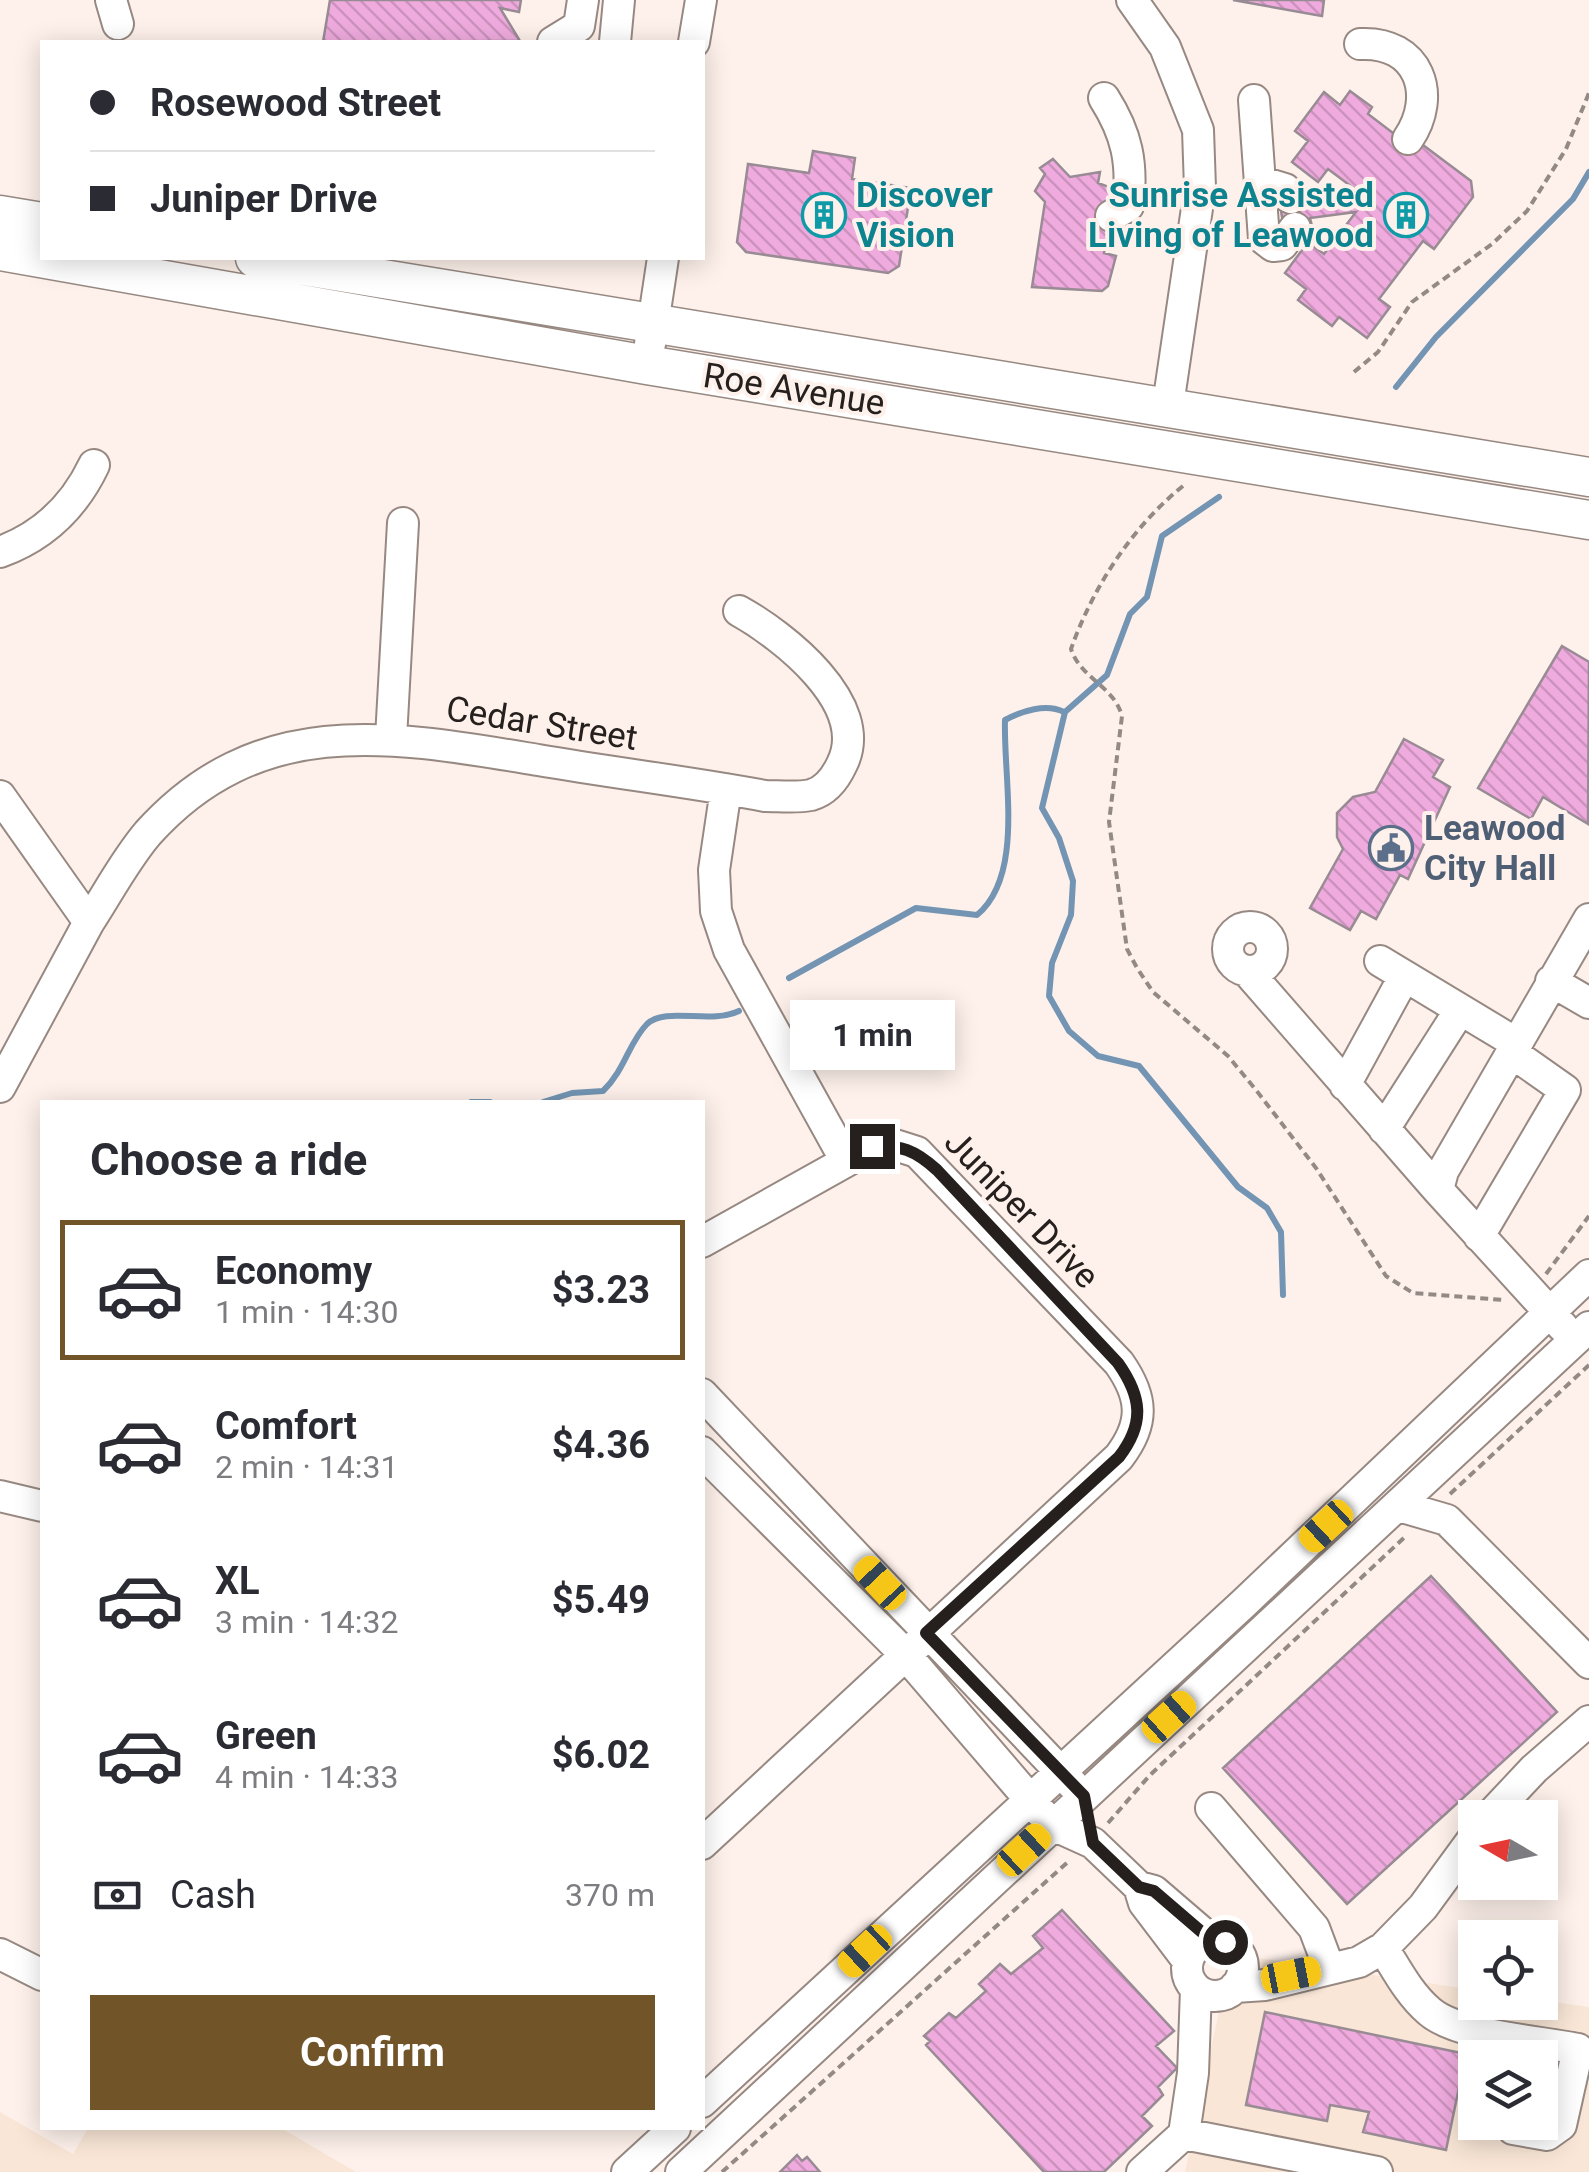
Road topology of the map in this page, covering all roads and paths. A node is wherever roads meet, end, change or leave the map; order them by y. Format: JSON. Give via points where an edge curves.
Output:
{"nodes":[{"id":1,"x":583,"y":0,"type":"edge"},
{"id":2,"x":619,"y":0,"type":"edge"},
{"id":3,"x":700,"y":0,"type":"edge"},
{"id":4,"x":1132,"y":0,"type":"edge"},
{"id":5,"x":557,"y":40,"type":"edge"},
{"id":6,"x":615,"y":40,"type":"edge"},
{"id":7,"x":694,"y":40,"type":"edge"},
{"id":8,"x":1360,"y":44,"type":"dead end"},
{"id":9,"x":1589,"y":93,"type":"edge"},
{"id":10,"x":1104,"y":98,"type":"dead end"},
{"id":11,"x":1254,"y":100,"type":"dead end"},
{"id":12,"x":1408,"y":139,"type":"dead end"},
{"id":13,"x":1262,"y":182,"type":"junction"},
{"id":14,"x":0,"y":214,"type":"edge"},
{"id":15,"x":1111,"y":216,"type":"dead end"},
{"id":16,"x":40,"y":222,"type":"edge"},
{"id":17,"x":0,"y":252,"type":"edge"},
{"id":18,"x":40,"y":259,"type":"edge"},
{"id":19,"x":46,"y":260,"type":"edge"},
{"id":20,"x":267,"y":260,"type":"edge"},
{"id":21,"x":663,"y":260,"type":"edge"},
{"id":22,"x":653,"y":325,"type":"junction"},
{"id":23,"x":647,"y":365,"type":"junction"},
{"id":24,"x":1354,"y":372,"type":"dead end"},
{"id":25,"x":1168,"y":405,"type":"junction"},
{"id":26,"x":1086,"y":437,"type":"junction"},
{"id":27,"x":94,"y":465,"type":"dead end"},
{"id":28,"x":1589,"y":478,"type":"edge"},
{"id":29,"x":1183,"y":486,"type":"dead end"},
{"id":30,"x":1589,"y":520,"type":"edge"},
{"id":31,"x":403,"y":524,"type":"dead end"},
{"id":32,"x":0,"y":552,"type":"edge"},
{"id":33,"x":739,"y":611,"type":"dead end"},
{"id":34,"x":391,"y":738,"type":"junction"},
{"id":35,"x":726,"y":789,"type":"junction"},
{"id":36,"x":0,"y":796,"type":"edge"},
{"id":37,"x":1588,"y":921,"type":"edge"},
{"id":38,"x":89,"y":922,"type":"junction"},
{"id":39,"x":1247,"y":971,"type":"dead end"},
{"id":40,"x":1552,"y":980,"type":"junction"},
{"id":41,"x":1589,"y":1003,"type":"edge"},
{"id":42,"x":1460,"y":1010,"type":"junction"},
{"id":43,"x":1513,"y":1048,"type":"junction"},
{"id":44,"x":1344,"y":1084,"type":"junction"},
{"id":45,"x":0,"y":1088,"type":"edge"},
{"id":46,"x":1384,"y":1129,"type":"junction"},
{"id":47,"x":846,"y":1161,"type":"junction"},
{"id":48,"x":1438,"y":1190,"type":"junction"},
{"id":49,"x":1589,"y":1216,"type":"edge"},
{"id":50,"x":1478,"y":1236,"type":"junction"},
{"id":51,"x":705,"y":1241,"type":"edge"},
{"id":52,"x":1589,"y":1275,"type":"edge"},
{"id":53,"x":1531,"y":1303,"type":"junction"},
{"id":54,"x":1586,"y":1347,"type":"edge"},
{"id":55,"x":705,"y":1397,"type":"edge"},
{"id":56,"x":705,"y":1455,"type":"edge"},
{"id":57,"x":760,"y":1456,"type":"junction"},
{"id":58,"x":732,"y":1482,"type":"junction"},
{"id":59,"x":0,"y":1497,"type":"edge"},
{"id":60,"x":40,"y":1506,"type":"edge"},
{"id":61,"x":1398,"y":1506,"type":"junction"},
{"id":62,"x":1429,"y":1514,"type":"junction"},
{"id":63,"x":833,"y":1534,"type":"junction"},
{"id":64,"x":810,"y":1558,"type":"junction"},
{"id":65,"x":915,"y":1643,"type":"junction"},
{"id":66,"x":1589,"y":1663,"type":"edge"},
{"id":67,"x":1589,"y":1721,"type":"edge"},
{"id":68,"x":1059,"y":1771,"type":"junction"},
{"id":69,"x":1084,"y":1796,"type":"junction"},
{"id":70,"x":1029,"y":1798,"type":"junction"},
{"id":71,"x":1505,"y":1800,"type":"edge"},
{"id":72,"x":1211,"y":1808,"type":"dead end"},
{"id":73,"x":1052,"y":1824,"type":"junction"},
{"id":74,"x":705,"y":1841,"type":"edge"},
{"id":75,"x":1091,"y":1841,"type":"junction"},
{"id":76,"x":1458,"y":1859,"type":"edge"},
{"id":77,"x":1139,"y":1887,"type":"junction"},
{"id":78,"x":1211,"y":1940,"type":"junction"},
{"id":79,"x":1384,"y":1948,"type":"junction"},
{"id":80,"x":0,"y":1954,"type":"edge"},
{"id":81,"x":1240,"y":1956,"type":"junction"},
{"id":82,"x":1329,"y":1968,"type":"junction"},
{"id":83,"x":40,"y":1974,"type":"edge"},
{"id":84,"x":1192,"y":1975,"type":"junction"},
{"id":85,"x":1291,"y":1975,"type":"junction"},
{"id":86,"x":1232,"y":1989,"type":"junction"},
{"id":87,"x":1496,"y":2040,"type":"edge"},
{"id":88,"x":1558,"y":2048,"type":"edge"},
{"id":89,"x":1193,"y":2073,"type":"junction"},
{"id":90,"x":705,"y":2099,"type":"edge"},
{"id":91,"x":1558,"y":2126,"type":"edge"},
{"id":92,"x":673,"y":2130,"type":"edge"},
{"id":93,"x":1184,"y":2134,"type":"junction"},
{"id":94,"x":1337,"y":2168,"type":"edge"},
{"id":95,"x":628,"y":2172,"type":"edge"},
{"id":96,"x":681,"y":2172,"type":"edge"},
{"id":97,"x":722,"y":2172,"type":"edge"},
{"id":98,"x":1142,"y":2172,"type":"edge"},
{"id":99,"x":1377,"y":2172,"type":"edge"}],
"edges":[{"from":1,"to":5,"type":"street","via":[[580,26]]},
{"from":2,"to":6,"type":"street"},
{"from":3,"to":7,"type":"street"},
{"from":4,"to":25,"type":"street","via":[[1165,47],[1198,130],[1200,188]]},
{"from":8,"to":12,"type":"street","via":[[1396,51],[1420,77],[1423,114]]},
{"from":9,"to":24,"type":"path","via":[[1566,149],[1528,211],[1412,302],[1378,352]]},
{"from":10,"to":15,"type":"street","via":[[1123,129],[1131,166],[1128,206]]},
{"from":11,"to":13,"type":"street"},
{"from":13,"to":13,"type":"street","via":[[1264,239],[1282,246],[1293,213],[1285,190]]},
{"from":14,"to":16,"type":"main road"},
{"from":17,"to":18,"type":"main road","name":"Roe Avenue"},
{"from":19,"to":23,"type":"main road","name":"Roe Avenue"},
{"from":20,"to":22,"type":"main road","name":"Roe Avenue"},
{"from":21,"to":22,"type":"street"},
{"from":22,"to":23,"type":"street"},
{"from":22,"to":25,"type":"main road","name":"Roe Avenue"},
{"from":23,"to":26,"type":"main road","name":"Roe Avenue"},
{"from":25,"to":26,"type":"main road","via":[[1149,419]]},
{"from":25,"to":28,"type":"main road","name":"Roe Avenue"},
{"from":26,"to":30,"type":"main road","name":"Roe Avenue"},
{"from":27,"to":32,"type":"street","via":[[61,515]]},
{"from":29,"to":53,"type":"path","via":[[1153,510],[1090,605],[1071,649],[1078,668],[1119,702],[1122,716],[1109,822],[1127,949],[1153,992],[1228,1056],[1256,1090],[1386,1276],[1413,1293]]},
{"from":31,"to":34,"type":"street"},
{"from":33,"to":35,"type":"street","name":"Cedar Street","via":[[807,659],[843,712],[846,756],[834,780],[813,795]]},
{"from":34,"to":35,"type":"street","name":"Cedar Street"},
{"from":34,"to":38,"type":"street","name":"Cedar Street","via":[[299,744],[234,767],[147,834]]},
{"from":35,"to":47,"type":"street","via":[[714,870],[716,912],[728,950]]},
{"from":36,"to":38,"type":"street"},
{"from":37,"to":40,"type":"street"},
{"from":38,"to":45,"type":"street","name":"Cedar Street"},
{"from":39,"to":44,"type":"street"},
{"from":40,"to":41,"type":"street"},
{"from":40,"to":43,"type":"street"},
{"from":42,"to":43,"type":"street"},
{"from":42,"to":44,"type":"street","via":[[1392,969]]},
{"from":42,"to":46,"type":"street"},
{"from":43,"to":48,"type":"street"},
{"from":43,"to":50,"type":"street","via":[[1565,1090]]},
{"from":44,"to":46,"type":"street"},
{"from":46,"to":48,"type":"street"},
{"from":47,"to":51,"type":"street","name":"Juniper Drive"},
{"from":47,"to":65,"type":"street","name":"Juniper Drive","via":[[872,1146],[917,1152],[1136,1388],[1134,1436],[1119,1457]]},
{"from":48,"to":50,"type":"street"},
{"from":49,"to":53,"type":"path"},
{"from":50,"to":53,"type":"street"},
{"from":52,"to":53,"type":"street"},
{"from":53,"to":54,"type":"street"},
{"from":53,"to":68,"type":"street"},
{"from":54,"to":61,"type":"street"},
{"from":54,"to":62,"type":"path"},
{"from":55,"to":57,"type":"street"},
{"from":56,"to":58,"type":"street"},
{"from":57,"to":58,"type":"street"},
{"from":57,"to":63,"type":"street"},
{"from":58,"to":64,"type":"street"},
{"from":59,"to":60,"type":"street"},
{"from":61,"to":62,"type":"street"},
{"from":61,"to":69,"type":"street"},
{"from":62,"to":66,"type":"street","via":[[1464,1534]]},
{"from":62,"to":75,"type":"path","via":[[1150,1775]]},
{"from":63,"to":64,"type":"street"},
{"from":63,"to":65,"type":"street"},
{"from":64,"to":65,"type":"street"},
{"from":65,"to":68,"type":"street"},
{"from":65,"to":70,"type":"street"},
{"from":65,"to":74,"type":"street"},
{"from":67,"to":71,"type":"street"},
{"from":68,"to":69,"type":"street"},
{"from":68,"to":70,"type":"street"},
{"from":69,"to":73,"type":"street"},
{"from":69,"to":75,"type":"street"},
{"from":70,"to":73,"type":"street"},
{"from":70,"to":90,"type":"street"},
{"from":72,"to":82,"type":"street","via":[[1314,1928]]},
{"from":73,"to":75,"type":"street"},
{"from":73,"to":96,"type":"street"},
{"from":75,"to":77,"type":"street"},
{"from":75,"to":97,"type":"path"},
{"from":76,"to":79,"type":"street"},
{"from":77,"to":78,"type":"street","via":[[1154,1891]]},
{"from":77,"to":84,"type":"street"},
{"from":78,"to":81,"type":"street","via":[[1225,1942]]},
{"from":78,"to":84,"type":"street","via":[[1199,1945]]},
{"from":79,"to":82,"type":"street"},
{"from":79,"to":87,"type":"street","via":[[1431,2014]]},
{"from":80,"to":83,"type":"street"},
{"from":81,"to":85,"type":"street"},
{"from":81,"to":86,"type":"street","via":[[1242,1973]]},
{"from":82,"to":85,"type":"street"},
{"from":84,"to":86,"type":"street","via":[[1213,1996]]},
{"from":84,"to":89,"type":"street"},
{"from":85,"to":86,"type":"street"},
{"from":86,"to":89,"type":"street"},
{"from":88,"to":91,"type":"street","via":[[1578,2048]]},
{"from":89,"to":93,"type":"street"},
{"from":92,"to":95,"type":"street"},
{"from":93,"to":94,"type":"street"},
{"from":93,"to":98,"type":"street"},
{"from":94,"to":99,"type":"street"}]}
